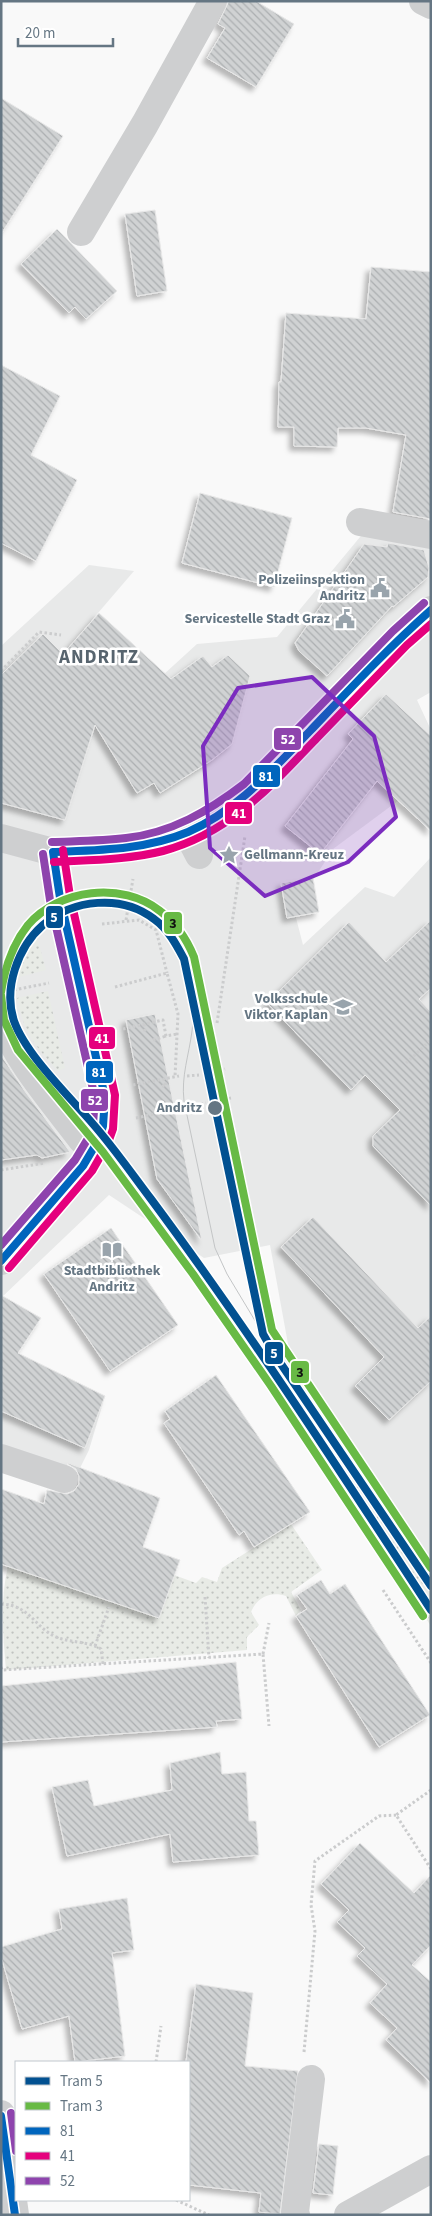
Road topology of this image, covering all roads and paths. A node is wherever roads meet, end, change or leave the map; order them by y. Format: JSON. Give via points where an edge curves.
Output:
{"nodes":[{"id":1,"x":212,"y":1,"type":"edge"},
{"id":2,"x":423,"y":1,"type":"edge"},
{"id":3,"x":431,"y":4,"type":"edge"},
{"id":4,"x":81,"y":232,"type":"dead end"},
{"id":5,"x":360,"y":522,"type":"dead end"},
{"id":6,"x":431,"y":535,"type":"edge"},
{"id":7,"x":431,"y":610,"type":"edge"},
{"id":8,"x":61,"y":635,"type":"dead end"},
{"id":9,"x":1,"y":671,"type":"edge"},
{"id":10,"x":245,"y":836,"type":"dead end"},
{"id":11,"x":1,"y":838,"type":"edge"},
{"id":12,"x":53,"y":852,"type":"junction"},
{"id":13,"x":133,"y":879,"type":"dead end"},
{"id":14,"x":126,"y":920,"type":"junction"},
{"id":15,"x":102,"y":924,"type":"dead end"},
{"id":16,"x":167,"y":973,"type":"junction"},
{"id":17,"x":57,"y":981,"type":"dead end"},
{"id":18,"x":115,"y":987,"type":"dead end"},
{"id":19,"x":9,"y":991,"type":"dead end"},
{"id":20,"x":1,"y":1017,"type":"edge"},
{"id":21,"x":218,"y":1023,"type":"dead end"},
{"id":22,"x":144,"y":1024,"type":"junction"},
{"id":23,"x":123,"y":1029,"type":"dead end"},
{"id":24,"x":145,"y":1032,"type":"dead end"},
{"id":25,"x":177,"y":1034,"type":"junction"},
{"id":26,"x":166,"y":1036,"type":"junction"},
{"id":27,"x":153,"y":1040,"type":"dead end"},
{"id":28,"x":431,"y":1040,"type":"edge"},
{"id":29,"x":406,"y":1063,"type":"dead end"},
{"id":30,"x":226,"y":1069,"type":"dead end"},
{"id":31,"x":216,"y":1072,"type":"dead end"},
{"id":32,"x":199,"y":1075,"type":"dead end"},
{"id":33,"x":187,"y":1076,"type":"dead end"},
{"id":34,"x":164,"y":1078,"type":"junction"},
{"id":35,"x":133,"y":1085,"type":"dead end"},
{"id":36,"x":162,"y":1086,"type":"dead end"},
{"id":37,"x":231,"y":1098,"type":"dead end"},
{"id":38,"x":219,"y":1100,"type":"dead end"},
{"id":39,"x":206,"y":1103,"type":"dead end"},
{"id":40,"x":191,"y":1106,"type":"dead end"},
{"id":41,"x":178,"y":1109,"type":"dead end"},
{"id":42,"x":162,"y":1112,"type":"junction"},
{"id":43,"x":151,"y":1115,"type":"junction"},
{"id":44,"x":136,"y":1118,"type":"dead end"},
{"id":45,"x":163,"y":1118,"type":"dead end"},
{"id":46,"x":152,"y":1121,"type":"dead end"},
{"id":47,"x":90,"y":1140,"type":"junction"},
{"id":48,"x":1,"y":1261,"type":"edge"},
{"id":49,"x":1,"y":1458,"type":"edge"},
{"id":50,"x":64,"y":1479,"type":"dead end"},
{"id":51,"x":383,"y":1590,"type":"dead end"},
{"id":52,"x":205,"y":1597,"type":"dead end"},
{"id":53,"x":1,"y":1604,"type":"edge"},
{"id":54,"x":109,"y":1608,"type":"dead end"},
{"id":55,"x":270,"y":1623,"type":"dead end"},
{"id":56,"x":95,"y":1646,"type":"junction"},
{"id":57,"x":263,"y":1654,"type":"junction"},
{"id":58,"x":209,"y":1658,"type":"junction"},
{"id":59,"x":431,"y":1663,"type":"edge"},
{"id":60,"x":103,"y":1664,"type":"junction"},
{"id":61,"x":1,"y":1668,"type":"edge"},
{"id":62,"x":269,"y":1726,"type":"dead end"},
{"id":63,"x":431,"y":1790,"type":"edge"},
{"id":64,"x":396,"y":1815,"type":"junction"},
{"id":65,"x":431,"y":1869,"type":"edge"},
{"id":66,"x":161,"y":2026,"type":"dead end"},
{"id":67,"x":156,"y":2061,"type":"edge"},
{"id":68,"x":311,"y":2079,"type":"joint"},
{"id":69,"x":15,"y":2104,"type":"edge"},
{"id":70,"x":1,"y":2106,"type":"edge"},
{"id":71,"x":1,"y":2114,"type":"edge"},
{"id":72,"x":431,"y":2169,"type":"edge"},
{"id":73,"x":178,"y":2201,"type":"edge"},
{"id":74,"x":15,"y":2215,"type":"edge"},
{"id":75,"x":209,"y":2215,"type":"edge"},
{"id":76,"x":296,"y":2215,"type":"edge"},
{"id":77,"x":348,"y":2215,"type":"edge"}],
"edges":[{"from":1,"to":4,"type":"street"},
{"from":2,"to":3,"type":"street"},
{"from":5,"to":6,"type":"street"},
{"from":7,"to":12,"type":"street","via":[[251,792],[222,814],[193,843],[162,841],[128,848]]},
{"from":8,"to":9,"type":"path","via":[[39,632]]},
{"from":10,"to":21,"type":"path"},
{"from":11,"to":12,"type":"street"},
{"from":12,"to":47,"type":"street","via":[[60,898],[105,1097],[102,1126]]},
{"from":13,"to":14,"type":"path"},
{"from":14,"to":15,"type":"path"},
{"from":14,"to":16,"type":"path","via":[[139,920],[156,930]]},
{"from":16,"to":18,"type":"path"},
{"from":16,"to":25,"type":"path","via":[[178,1014]]},
{"from":17,"to":19,"type":"path"},
{"from":20,"to":47,"type":"street","via":[[26,1064]]},
{"from":22,"to":23,"type":"path"},
{"from":22,"to":24,"type":"path"},
{"from":22,"to":26,"type":"path","via":[[163,1020]]},
{"from":25,"to":26,"type":"path"},
{"from":25,"to":34,"type":"path","via":[[177,1076]]},
{"from":26,"to":27,"type":"path"},
{"from":28,"to":29,"type":"path"},
{"from":30,"to":31,"type":"path"},
{"from":32,"to":33,"type":"path"},
{"from":34,"to":35,"type":"path"},
{"from":34,"to":36,"type":"path","via":[[166,1086]]},
{"from":37,"to":38,"type":"path"},
{"from":39,"to":40,"type":"path"},
{"from":41,"to":42,"type":"path"},
{"from":42,"to":43,"type":"path"},
{"from":42,"to":45,"type":"path"},
{"from":43,"to":44,"type":"path"},
{"from":43,"to":46,"type":"path"},
{"from":47,"to":48,"type":"street","via":[[83,1166]]},
{"from":49,"to":50,"type":"street"},
{"from":51,"to":59,"type":"path"},
{"from":52,"to":58,"type":"path"},
{"from":53,"to":56,"type":"path","via":[[24,1610],[56,1637]]},
{"from":54,"to":56,"type":"path"},
{"from":55,"to":57,"type":"path"},
{"from":56,"to":60,"type":"path","via":[[101,1649]]},
{"from":57,"to":58,"type":"path"},
{"from":57,"to":62,"type":"path"},
{"from":58,"to":60,"type":"path"},
{"from":60,"to":61,"type":"path"},
{"from":63,"to":64,"type":"path"},
{"from":64,"to":65,"type":"path"},
{"from":64,"to":68,"type":"path","via":[[379,1816],[315,1861],[311,1904],[315,1931],[304,2057]]},
{"from":66,"to":67,"type":"path"},
{"from":68,"to":76,"type":"street"},
{"from":69,"to":70,"type":"street"},
{"from":71,"to":74,"type":"street"},
{"from":72,"to":77,"type":"street"},
{"from":73,"to":75,"type":"path"}]}
